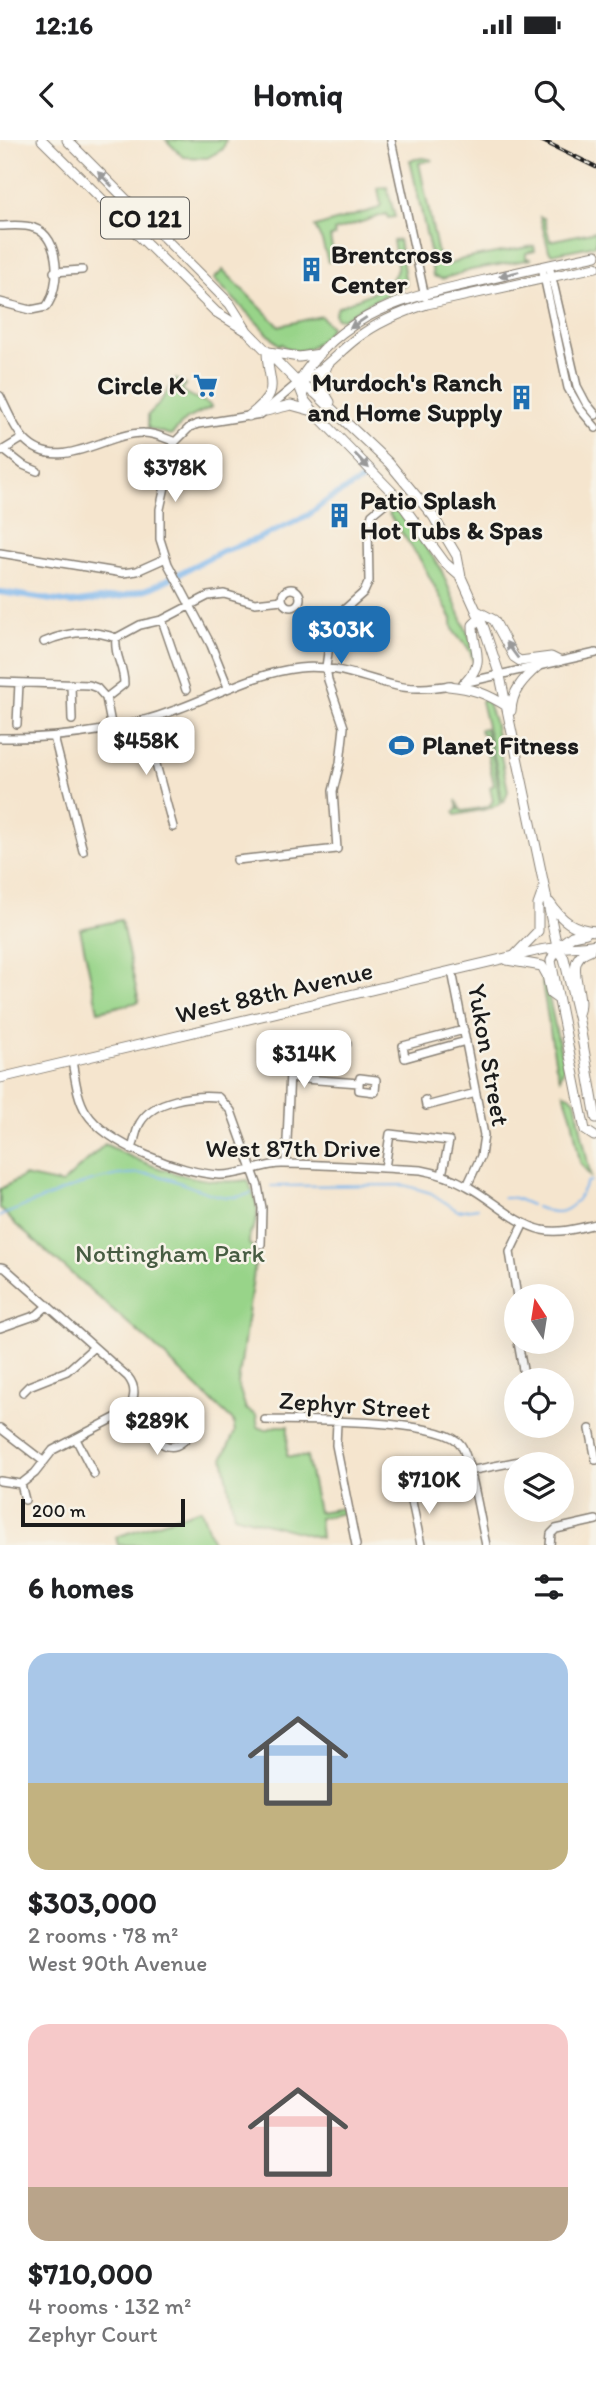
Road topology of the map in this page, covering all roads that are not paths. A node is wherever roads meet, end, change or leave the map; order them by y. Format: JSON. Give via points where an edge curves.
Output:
{"nodes":[{"id":1,"x":42,"y":140,"type":"edge"},
{"id":2,"x":67,"y":140,"type":"edge"},
{"id":3,"x":391,"y":140,"type":"edge"},
{"id":4,"x":0,"y":226,"type":"edge"},
{"id":5,"x":596,"y":255,"type":"edge"},
{"id":6,"x":545,"y":266,"type":"junction"},
{"id":7,"x":596,"y":267,"type":"edge"},
{"id":8,"x":82,"y":270,"type":"dead end"},
{"id":9,"x":54,"y":272,"type":"junction"},
{"id":10,"x":548,"y":278,"type":"junction"},
{"id":11,"x":424,"y":293,"type":"junction"},
{"id":12,"x":0,"y":302,"type":"edge"},
{"id":13,"x":427,"y":304,"type":"junction"},
{"id":14,"x":247,"y":331,"type":"junction"},
{"id":15,"x":267,"y":352,"type":"junction"},
{"id":16,"x":321,"y":354,"type":"junction"},
{"id":17,"x":328,"y":363,"type":"junction"},
{"id":18,"x":298,"y":383,"type":"junction"},
{"id":19,"x":0,"y":396,"type":"edge"},
{"id":20,"x":266,"y":411,"type":"junction"},
{"id":21,"x":314,"y":412,"type":"junction"},
{"id":22,"x":339,"y":414,"type":"junction"},
{"id":23,"x":596,"y":415,"type":"edge"},
{"id":24,"x":249,"y":416,"type":"junction"},
{"id":25,"x":596,"y":428,"type":"edge"},
{"id":26,"x":23,"y":438,"type":"junction"},
{"id":27,"x":176,"y":442,"type":"junction"},
{"id":28,"x":2,"y":451,"type":"edge"},
{"id":29,"x":37,"y":471,"type":"dead end"},
{"id":30,"x":394,"y":495,"type":"junction"},
{"id":31,"x":3,"y":554,"type":"edge"},
{"id":32,"x":166,"y":558,"type":"junction"},
{"id":33,"x":461,"y":577,"type":"junction"},
{"id":34,"x":282,"y":600,"type":"dead end"},
{"id":35,"x":190,"y":605,"type":"junction"},
{"id":36,"x":479,"y":615,"type":"junction"},
{"id":37,"x":162,"y":620,"type":"junction"},
{"id":38,"x":116,"y":638,"type":"junction"},
{"id":39,"x":44,"y":642,"type":"dead end"},
{"id":40,"x":596,"y":653,"type":"edge"},
{"id":41,"x":559,"y":661,"type":"junction"},
{"id":42,"x":538,"y":666,"type":"junction"},
{"id":43,"x":326,"y":667,"type":"junction"},
{"id":44,"x":500,"y":676,"type":"junction"},
{"id":45,"x":0,"y":682,"type":"edge"},
{"id":46,"x":19,"y":683,"type":"junction"},
{"id":47,"x":465,"y":683,"type":"junction"},
{"id":48,"x":71,"y":684,"type":"junction"},
{"id":49,"x":448,"y":686,"type":"junction"},
{"id":50,"x":228,"y":687,"type":"junction"},
{"id":51,"x":186,"y":690,"type":"dead end"},
{"id":52,"x":106,"y":698,"type":"junction"},
{"id":53,"x":508,"y":707,"type":"junction"},
{"id":54,"x":511,"y":719,"type":"junction"},
{"id":55,"x":72,"y":720,"type":"dead end"},
{"id":56,"x":144,"y":720,"type":"junction"},
{"id":57,"x":17,"y":724,"type":"dead end"},
{"id":58,"x":111,"y":729,"type":"junction"},
{"id":59,"x":54,"y":737,"type":"junction"},
{"id":60,"x":0,"y":738,"type":"edge"},
{"id":61,"x":173,"y":827,"type":"dead end"},
{"id":62,"x":83,"y":851,"type":"dead end"},
{"id":63,"x":237,"y":860,"type":"dead end"},
{"id":64,"x":545,"y":887,"type":"junction"},
{"id":65,"x":547,"y":898,"type":"junction"},
{"id":66,"x":596,"y":931,"type":"edge"},
{"id":67,"x":596,"y":946,"type":"edge"},
{"id":68,"x":557,"y":947,"type":"junction"},
{"id":69,"x":509,"y":958,"type":"junction"},
{"id":70,"x":452,"y":971,"type":"junction"},
{"id":71,"x":558,"y":999,"type":"junction"},
{"id":72,"x":578,"y":1016,"type":"junction"},
{"id":73,"x":464,"y":1030,"type":"junction"},
{"id":74,"x":466,"y":1041,"type":"junction"},
{"id":75,"x":347,"y":1044,"type":"dead end"},
{"id":76,"x":72,"y":1061,"type":"junction"},
{"id":77,"x":0,"y":1078,"type":"edge"},
{"id":78,"x":291,"y":1078,"type":"junction"},
{"id":79,"x":359,"y":1083,"type":"dead end"},
{"id":80,"x":476,"y":1093,"type":"junction"},
{"id":81,"x":425,"y":1100,"type":"dead end"},
{"id":82,"x":596,"y":1118,"type":"edge"},
{"id":83,"x":596,"y":1137,"type":"edge"},
{"id":84,"x":132,"y":1150,"type":"junction"},
{"id":85,"x":286,"y":1164,"type":"junction"},
{"id":86,"x":385,"y":1168,"type":"junction"},
{"id":87,"x":253,"y":1170,"type":"junction"},
{"id":88,"x":442,"y":1175,"type":"junction"},
{"id":89,"x":467,"y":1186,"type":"junction"},
{"id":90,"x":524,"y":1223,"type":"junction"},
{"id":91,"x":596,"y":1224,"type":"edge"},
{"id":92,"x":261,"y":1244,"type":"dead end"},
{"id":93,"x":0,"y":1267,"type":"edge"},
{"id":94,"x":515,"y":1284,"type":"edge"},
{"id":95,"x":48,"y":1305,"type":"junction"},
{"id":96,"x":0,"y":1328,"type":"edge"},
{"id":97,"x":94,"y":1348,"type":"junction"},
{"id":98,"x":23,"y":1392,"type":"dead end"},
{"id":99,"x":130,"y":1410,"type":"junction"},
{"id":100,"x":265,"y":1420,"type":"dead end"},
{"id":101,"x":337,"y":1422,"type":"junction"},
{"id":102,"x":0,"y":1428,"type":"edge"},
{"id":103,"x":590,"y":1429,"type":"dead end"},
{"id":104,"x":191,"y":1432,"type":"dead end"},
{"id":105,"x":76,"y":1438,"type":"junction"},
{"id":106,"x":596,"y":1460,"type":"edge"},
{"id":107,"x":43,"y":1461,"type":"junction"},
{"id":108,"x":504,"y":1464,"type":"edge"},
{"id":109,"x":469,"y":1472,"type":"junction"},
{"id":110,"x":94,"y":1474,"type":"dead end"},
{"id":111,"x":0,"y":1481,"type":"edge"},
{"id":112,"x":21,"y":1484,"type":"junction"},
{"id":113,"x":410,"y":1492,"type":"dead end"},
{"id":114,"x":25,"y":1500,"type":"dead end"},
{"id":115,"x":596,"y":1520,"type":"edge"},
{"id":116,"x":356,"y":1545,"type":"edge"},
{"id":117,"x":421,"y":1545,"type":"edge"},
{"id":118,"x":486,"y":1545,"type":"edge"},
{"id":119,"x":550,"y":1545,"type":"edge"}],
"edges":[{"from":1,"to":14,"type":"main road","number":"CO 121","via":[[216,313]]},
{"from":14,"to":2,"type":"main road","number":"CO 121","one_way":true,"via":[[230,304]]},
{"from":3,"to":11,"type":"street"},
{"from":4,"to":9,"type":"street","via":[[34,227],[47,236],[55,253]]},
{"from":5,"to":6,"type":"main road"},
{"from":6,"to":10,"type":"street"},
{"from":6,"to":11,"type":"main road","one_way":true},
{"from":7,"to":10,"type":"main road"},
{"from":8,"to":9,"type":"street"},
{"from":9,"to":12,"type":"street","via":[[54,292],[47,308],[31,310]]},
{"from":10,"to":13,"type":"main road"},
{"from":10,"to":23,"type":"street","via":[[578,386]]},
{"from":10,"to":25,"type":"street","via":[[568,388]]},
{"from":11,"to":13,"type":"street"},
{"from":11,"to":16,"type":"main road","one_way":true,"via":[[367,317]]},
{"from":13,"to":17,"type":"main road","via":[[373,327]]},
{"from":14,"to":15,"type":"main road","number":"CO 121"},
{"from":15,"to":16,"type":"main road","via":[[299,357]]},
{"from":15,"to":18,"type":"main road","number":"CO 121"},
{"from":15,"to":24,"type":"main road","via":[[271,390]]},
{"from":16,"to":18,"type":"main road"},
{"from":17,"to":18,"type":"main road"},
{"from":17,"to":22,"type":"main road","via":[[322,388]]},
{"from":18,"to":20,"type":"street"},
{"from":18,"to":21,"type":"main road","number":"CO 121"},
{"from":18,"to":22,"type":"main road","number":"CO 121"},
{"from":19,"to":26,"type":"street"},
{"from":20,"to":21,"type":"main road","via":[[291,405]]},
{"from":20,"to":24,"type":"street"},
{"from":21,"to":30,"type":"main road","number":"CO 121","one_way":true},
{"from":22,"to":33,"type":"main road","number":"CO 121","via":[[389,463],[433,516],[457,556]]},
{"from":24,"to":27,"type":"street","via":[[198,424]]},
{"from":26,"to":27,"type":"street","via":[[50,454],[142,433]]},
{"from":26,"to":28,"type":"street"},
{"from":27,"to":32,"type":"street","via":[[159,515]]},
{"from":28,"to":29,"type":"street"},
{"from":30,"to":33,"type":"main road","number":"CO 121","via":[[445,563]]},
{"from":30,"to":43,"type":"street","via":[[372,514],[369,581],[364,592],[338,615]]},
{"from":31,"to":32,"type":"street","via":[[123,573]]},
{"from":32,"to":35,"type":"street"},
{"from":33,"to":36,"type":"main road","number":"CO 121"},
{"from":34,"to":35,"type":"street","via":[[255,603],[217,594]]},
{"from":35,"to":37,"type":"street"},
{"from":35,"to":50,"type":"street"},
{"from":41,"to":36,"type":"main road","one_way":true,"via":[[551,657],[520,661],[494,620]]},
{"from":36,"to":44,"type":"main road","number":"CO 121"},
{"from":36,"to":47,"type":"main road","via":[[473,625],[479,661]]},
{"from":37,"to":38,"type":"street"},
{"from":37,"to":51,"type":"street"},
{"from":38,"to":39,"type":"street","via":[[98,631]]},
{"from":38,"to":52,"type":"street","via":[[114,652],[124,670],[124,684]]},
{"from":40,"to":41,"type":"street"},
{"from":41,"to":42,"type":"street"},
{"from":42,"to":44,"type":"street"},
{"from":42,"to":54,"type":"main road","via":[[518,687]]},
{"from":43,"to":49,"type":"street","via":[[408,688]]},
{"from":43,"to":50,"type":"street","via":[[286,670]]},
{"from":43,"to":63,"type":"street","via":[[344,727],[333,791],[337,849]]},
{"from":44,"to":47,"type":"street"},
{"from":44,"to":53,"type":"main road","number":"CO 121"},
{"from":45,"to":46,"type":"street"},
{"from":46,"to":48,"type":"street"},
{"from":46,"to":57,"type":"street"},
{"from":47,"to":49,"type":"street"},
{"from":48,"to":52,"type":"street","via":[[97,688]]},
{"from":48,"to":55,"type":"street"},
{"from":49,"to":53,"type":"main road","via":[[470,687]]},
{"from":50,"to":56,"type":"street"},
{"from":52,"to":58,"type":"street"},
{"from":53,"to":54,"type":"main road","number":"CO 121"},
{"from":54,"to":64,"type":"main road","number":"CO 121"},
{"from":56,"to":58,"type":"street"},
{"from":56,"to":61,"type":"street"},
{"from":58,"to":59,"type":"street"},
{"from":59,"to":60,"type":"street"},
{"from":59,"to":62,"type":"street"},
{"from":64,"to":65,"type":"main road","number":"CO 121"},
{"from":64,"to":69,"type":"main road","via":[[538,905],[538,931]]},
{"from":65,"to":66,"type":"main road","via":[[572,926]]},
{"from":65,"to":68,"type":"main road","number":"CO 121"},
{"from":66,"to":68,"type":"main road","name":"West 88th Avenue","via":[[572,936]]},
{"from":67,"to":68,"type":"main road","name":"West 88th Avenue"},
{"from":67,"to":72,"type":"main road","via":[[579,955],[575,965],[582,1005]]},
{"from":68,"to":69,"type":"main road","name":"West 88th Avenue"},
{"from":68,"to":71,"type":"main road","number":"CO 121","via":[[551,961]]},
{"from":68,"to":72,"type":"main road","number":"CO 121","via":[[565,958]]},
{"from":69,"to":70,"type":"main road","name":"West 88th Avenue"},
{"from":69,"to":71,"type":"main road","via":[[542,966],[551,995]]},
{"from":70,"to":73,"type":"street","name":"Yukon Street"},
{"from":70,"to":76,"type":"main road","name":"West 88th Avenue"},
{"from":71,"to":83,"type":"main road","number":"CO 121","via":[[585,1130]]},
{"from":72,"to":82,"type":"main road","number":"CO 121"},
{"from":73,"to":74,"type":"street","name":"Yukon Street"},
{"from":73,"to":74,"type":"street","via":[[403,1046],[405,1058]]},
{"from":74,"to":80,"type":"street","name":"Yukon Street"},
{"from":75,"to":78,"type":"street","via":[[293,1047]]},
{"from":76,"to":77,"type":"main road","name":"West 88th Avenue"},
{"from":76,"to":84,"type":"street","name":"West 87th Drive","via":[[86,1112],[107,1135]]},
{"from":78,"to":79,"type":"street"},
{"from":78,"to":85,"type":"street"},
{"from":80,"to":81,"type":"street","via":[[426,1106]]},
{"from":80,"to":89,"type":"street","name":"Yukon Street","via":[[484,1135],[481,1156]]},
{"from":84,"to":87,"type":"street","name":"West 87th Drive","via":[[218,1175]]},
{"from":84,"to":87,"type":"street","via":[[140,1122],[156,1107],[199,1095],[218,1097],[231,1111]]},
{"from":85,"to":86,"type":"street","name":"West 87th Drive"},
{"from":85,"to":87,"type":"street","name":"West 87th Drive"},
{"from":86,"to":88,"type":"street","name":"West 87th Drive"},
{"from":86,"to":88,"type":"street","via":[[390,1134],[449,1141]]},
{"from":87,"to":92,"type":"street","via":[[262,1208]]},
{"from":88,"to":89,"type":"street","name":"West 87th Drive"},
{"from":89,"to":90,"type":"street","name":"West 87th Drive"},
{"from":90,"to":91,"type":"street","name":"West 87th Drive","via":[[543,1231]]},
{"from":90,"to":94,"type":"street","via":[[510,1252]]},
{"from":93,"to":95,"type":"street"},
{"from":95,"to":96,"type":"street","via":[[37,1315]]},
{"from":95,"to":97,"type":"street"},
{"from":97,"to":98,"type":"street","via":[[66,1371]]},
{"from":97,"to":99,"type":"street","via":[[133,1383]]},
{"from":99,"to":104,"type":"street","via":[[159,1443],[173,1446]]},
{"from":99,"to":105,"type":"street"},
{"from":100,"to":101,"type":"street","name":"Zephyr Street"},
{"from":101,"to":109,"type":"street","name":"Zephyr Street","via":[[386,1423],[446,1433],[461,1445]]},
{"from":101,"to":116,"type":"street","via":[[336,1444]]},
{"from":102,"to":107,"type":"street"},
{"from":103,"to":106,"type":"street"},
{"from":105,"to":107,"type":"street"},
{"from":105,"to":110,"type":"street"},
{"from":107,"to":112,"type":"street"},
{"from":108,"to":109,"type":"street"},
{"from":109,"to":118,"type":"street","name":"Zephyr Street"},
{"from":111,"to":112,"type":"street"},
{"from":112,"to":114,"type":"street"},
{"from":113,"to":117,"type":"street"},
{"from":115,"to":119,"type":"street","via":[[548,1532]]}]}
